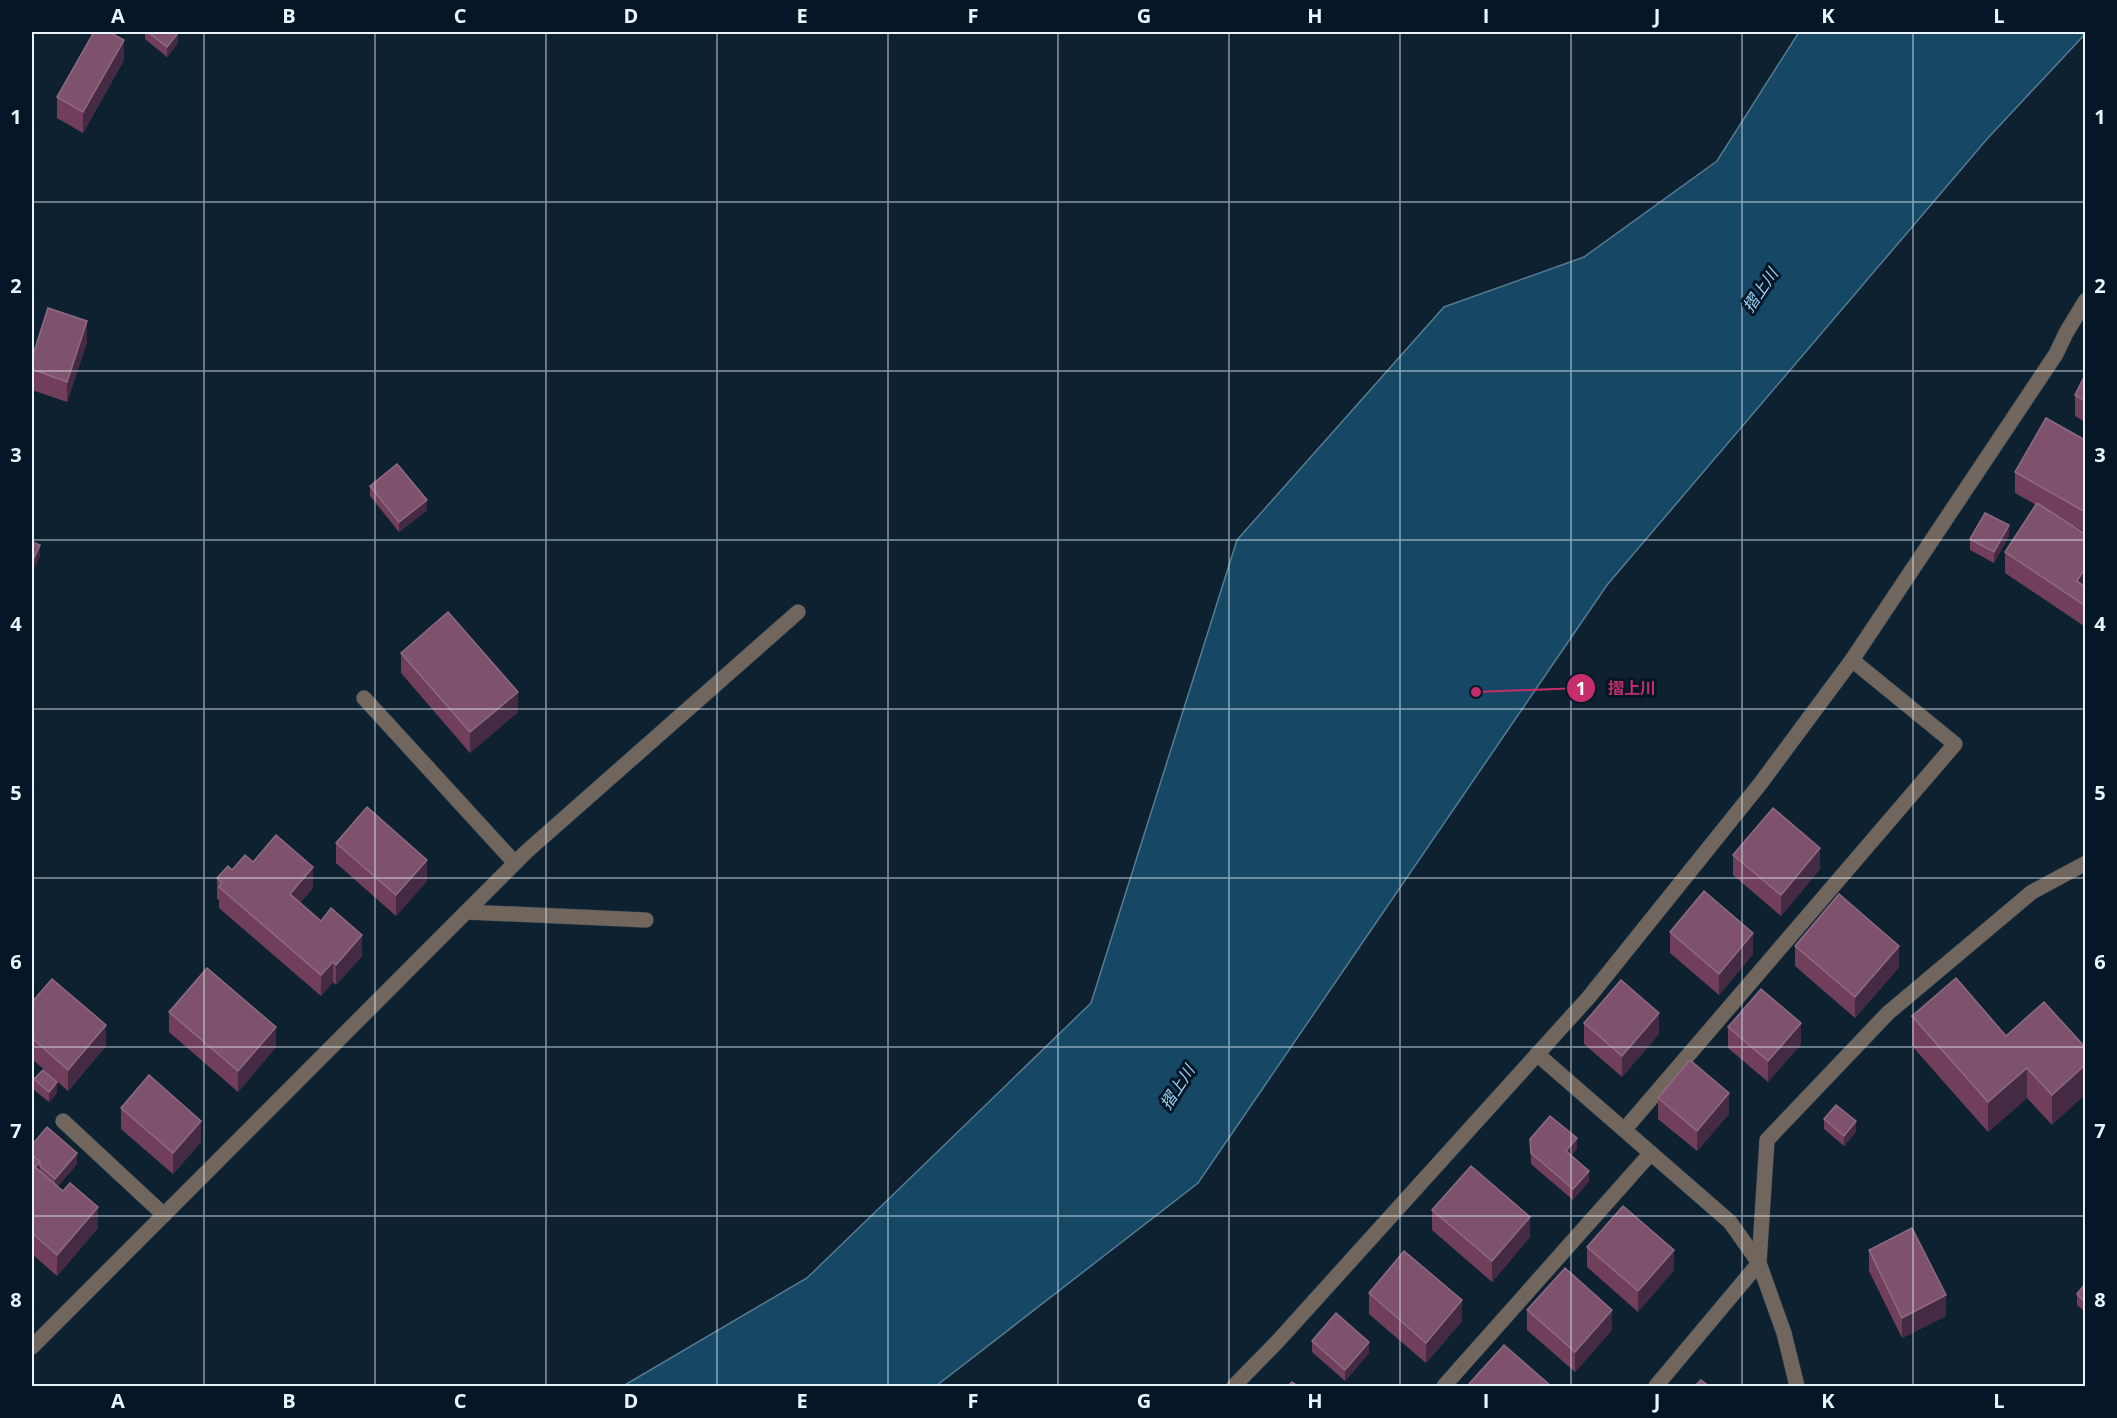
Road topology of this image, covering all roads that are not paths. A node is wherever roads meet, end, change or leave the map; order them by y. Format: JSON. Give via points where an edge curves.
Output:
{"nodes":[{"id":1,"x":2085,"y":300,"type":"edge"},
{"id":2,"x":798,"y":612,"type":"dead end"},
{"id":3,"x":1852,"y":660,"type":"junction"},
{"id":4,"x":364,"y":698,"type":"dead end"},
{"id":5,"x":514,"y":863,"type":"junction"},
{"id":6,"x":2085,"y":863,"type":"edge"},
{"id":7,"x":466,"y":912,"type":"junction"},
{"id":8,"x":646,"y":920,"type":"dead end"},
{"id":9,"x":1538,"y":1054,"type":"junction"},
{"id":10,"x":63,"y":1121,"type":"dead end"},
{"id":11,"x":1624,"y":1129,"type":"junction"},
{"id":12,"x":1651,"y":1153,"type":"junction"},
{"id":13,"x":164,"y":1215,"type":"junction"},
{"id":14,"x":1759,"y":1263,"type":"junction"},
{"id":15,"x":32,"y":1347,"type":"edge"},
{"id":16,"x":1234,"y":1386,"type":"edge"},
{"id":17,"x":1444,"y":1386,"type":"edge"},
{"id":18,"x":1656,"y":1386,"type":"edge"},
{"id":19,"x":1797,"y":1386,"type":"edge"}],
"edges":[{"from":1,"to":3,"type":"street","via":[[2056,354]]},
{"from":2,"to":5,"type":"street"},
{"from":3,"to":9,"type":"street","via":[[1760,784],[1589,997]]},
{"from":3,"to":11,"type":"street","via":[[1955,744]]},
{"from":4,"to":5,"type":"street"},
{"from":5,"to":7,"type":"street"},
{"from":6,"to":14,"type":"street","via":[[2032,892],[1888,1013],[1767,1140]]},
{"from":7,"to":8,"type":"street"},
{"from":7,"to":13,"type":"street"},
{"from":9,"to":11,"type":"street"},
{"from":9,"to":16,"type":"street"},
{"from":10,"to":13,"type":"street"},
{"from":11,"to":12,"type":"street"},
{"from":12,"to":14,"type":"street","via":[[1730,1222]]},
{"from":12,"to":17,"type":"street"},
{"from":13,"to":15,"type":"street"},
{"from":14,"to":18,"type":"street"},
{"from":14,"to":19,"type":"street","via":[[1784,1333]]}]}
